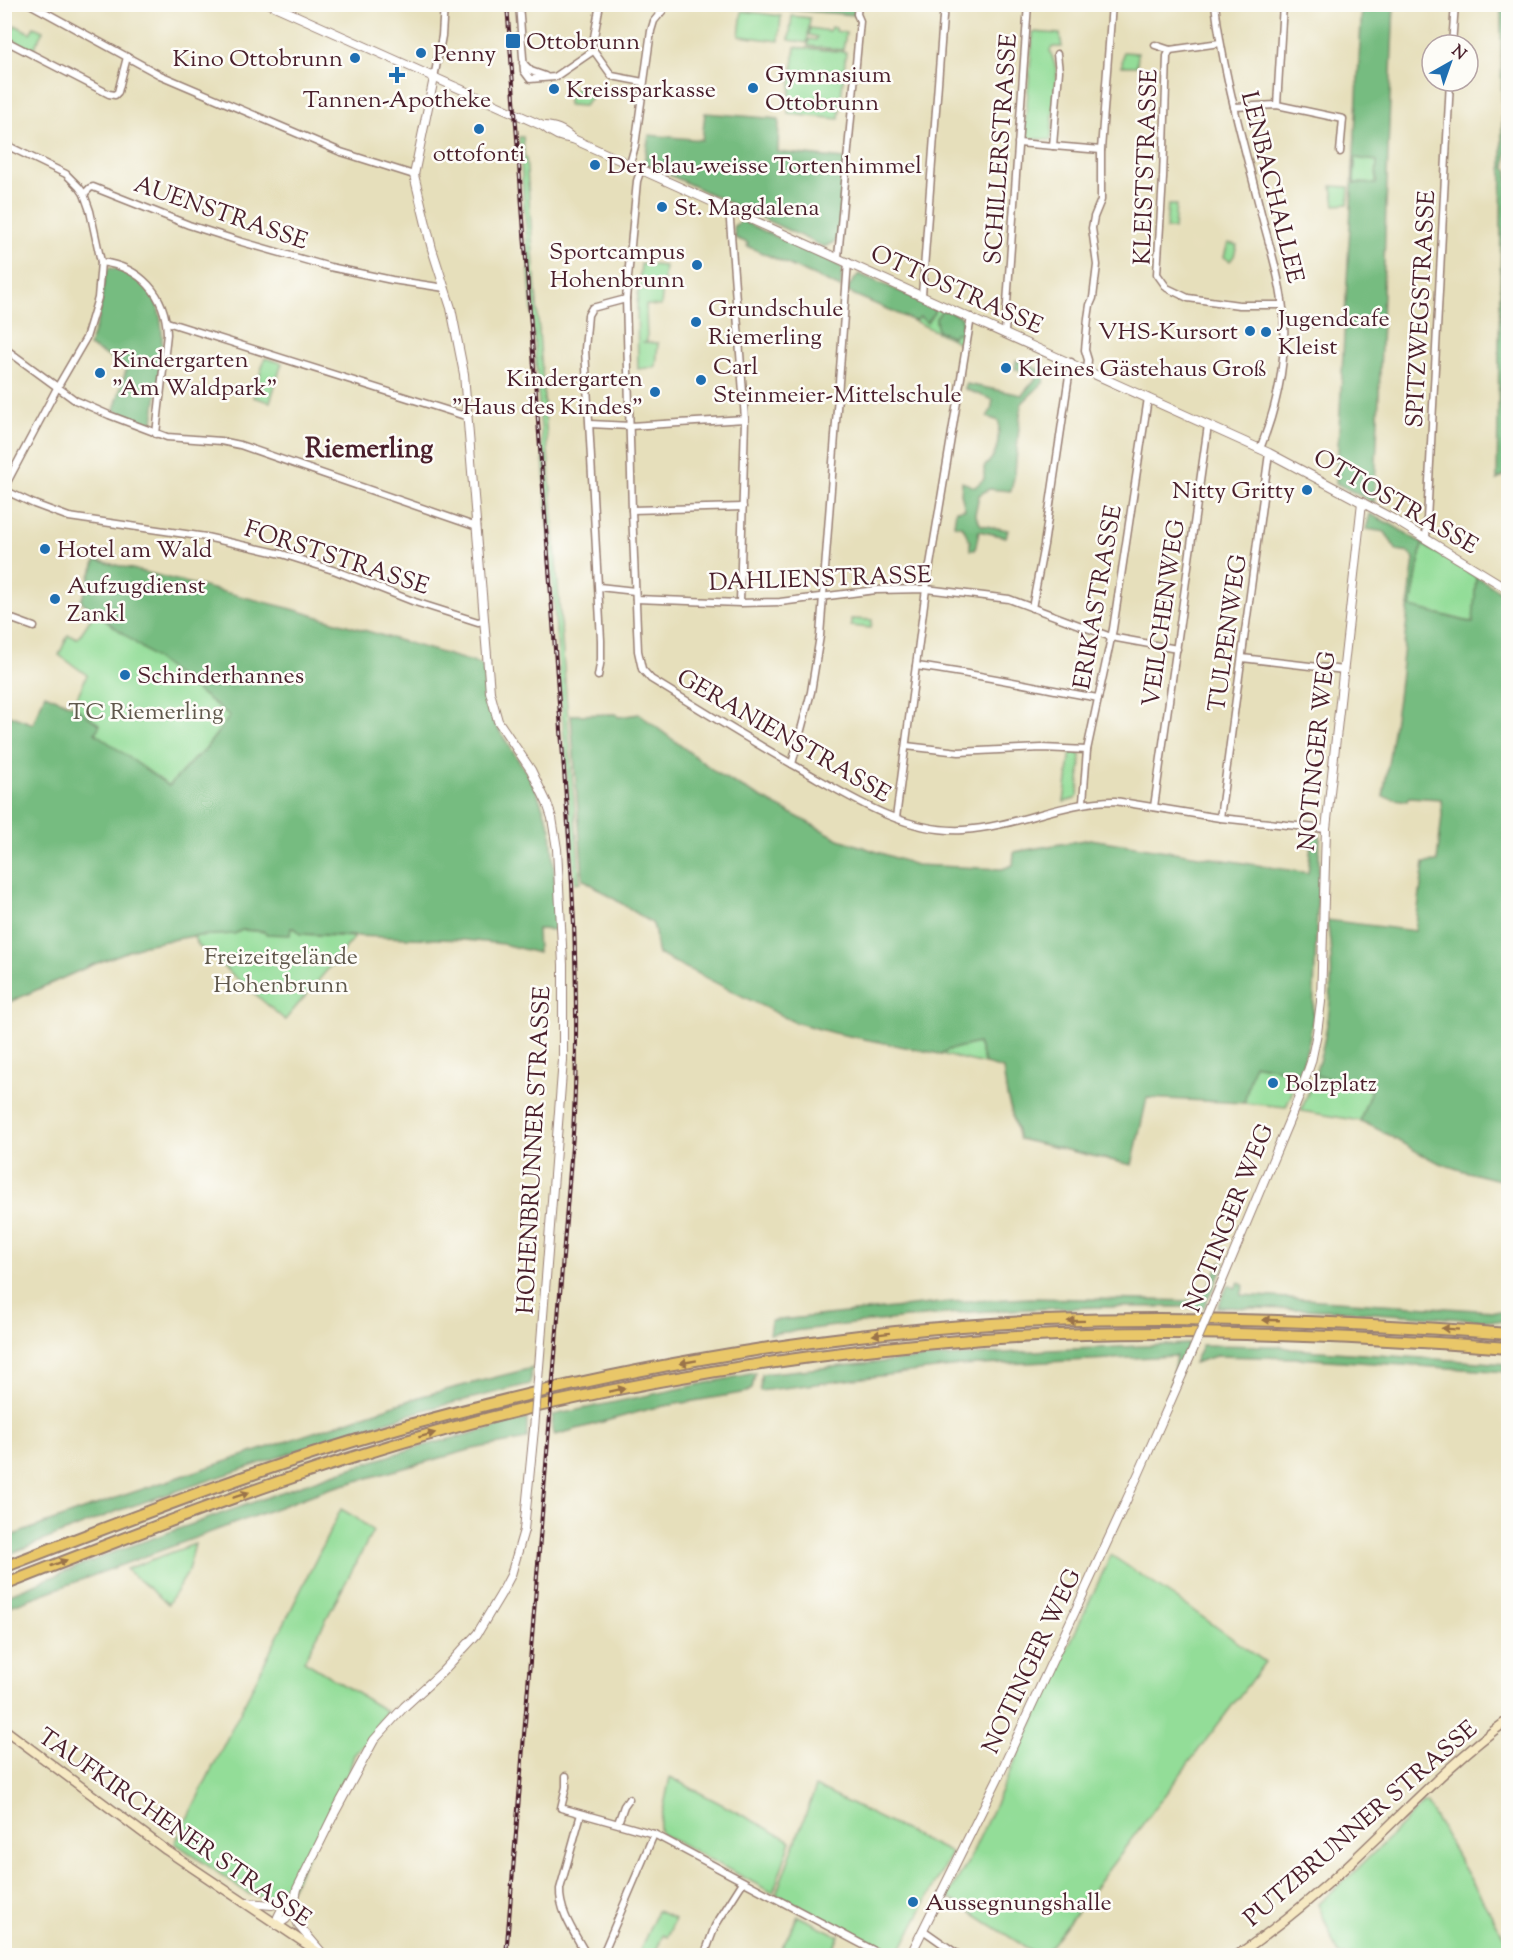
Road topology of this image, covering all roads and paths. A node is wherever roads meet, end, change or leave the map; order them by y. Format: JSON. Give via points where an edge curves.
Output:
{"nodes":[{"id":1,"x":30,"y":4,"type":"edge"},
{"id":2,"x":444,"y":4,"type":"edge"},
{"id":3,"x":519,"y":4,"type":"edge"},
{"id":4,"x":600,"y":4,"type":"edge"},
{"id":5,"x":858,"y":4,"type":"edge"},
{"id":6,"x":944,"y":4,"type":"edge"},
{"id":7,"x":1028,"y":4,"type":"edge"},
{"id":8,"x":1112,"y":4,"type":"edge"},
{"id":9,"x":1215,"y":4,"type":"edge"},
{"id":10,"x":1283,"y":4,"type":"edge"},
{"id":11,"x":1455,"y":4,"type":"edge"},
{"id":12,"x":272,"y":5,"type":"edge"},
{"id":13,"x":667,"y":5,"type":"edge"},
{"id":14,"x":1453,"y":33,"type":"edge"},
{"id":15,"x":4,"y":40,"type":"edge"},
{"id":16,"x":1220,"y":43,"type":"junction"},
{"id":17,"x":1155,"y":45,"type":"dead end"},
{"id":18,"x":1170,"y":50,"type":"junction"},
{"id":19,"x":593,"y":51,"type":"junction"},
{"id":20,"x":1057,"y":54,"type":"dead end"},
{"id":21,"x":127,"y":57,"type":"junction"},
{"id":22,"x":434,"y":78,"type":"junction"},
{"id":23,"x":644,"y":82,"type":"junction"},
{"id":24,"x":1449,"y":93,"type":"edge"},
{"id":25,"x":1277,"y":105,"type":"junction"},
{"id":26,"x":1234,"y":107,"type":"junction"},
{"id":27,"x":1018,"y":143,"type":"junction"},
{"id":28,"x":4,"y":144,"type":"edge"},
{"id":29,"x":1053,"y":146,"type":"junction"},
{"id":30,"x":1101,"y":150,"type":"junction"},
{"id":31,"x":1340,"y":152,"type":"dead end"},
{"id":32,"x":630,"y":164,"type":"junction"},
{"id":33,"x":641,"y":169,"type":"junction"},
{"id":34,"x":414,"y":175,"type":"junction"},
{"id":35,"x":84,"y":194,"type":"junction"},
{"id":36,"x":729,"y":208,"type":"junction"},
{"id":37,"x":838,"y":257,"type":"junction"},
{"id":38,"x":101,"y":262,"type":"junction"},
{"id":39,"x":848,"y":262,"type":"junction"},
{"id":40,"x":445,"y":288,"type":"junction"},
{"id":41,"x":922,"y":295,"type":"junction"},
{"id":42,"x":626,"y":299,"type":"junction"},
{"id":43,"x":1282,"y":305,"type":"junction"},
{"id":44,"x":971,"y":317,"type":"junction"},
{"id":45,"x":166,"y":322,"type":"junction"},
{"id":46,"x":1284,"y":323,"type":"junction"},
{"id":47,"x":1339,"y":323,"type":"dead end"},
{"id":48,"x":1005,"y":332,"type":"junction"},
{"id":49,"x":4,"y":348,"type":"edge"},
{"id":50,"x":1071,"y":362,"type":"junction"},
{"id":51,"x":1087,"y":370,"type":"junction"},
{"id":52,"x":57,"y":388,"type":"junction"},
{"id":53,"x":1148,"y":398,"type":"junction"},
{"id":54,"x":468,"y":415,"type":"junction"},
{"id":55,"x":745,"y":419,"type":"junction"},
{"id":56,"x":590,"y":424,"type":"junction"},
{"id":57,"x":1208,"y":425,"type":"junction"},
{"id":58,"x":630,"y":426,"type":"junction"},
{"id":59,"x":156,"y":434,"type":"junction"},
{"id":60,"x":1260,"y":449,"type":"junction"},
{"id":61,"x":1269,"y":453,"type":"junction"},
{"id":62,"x":4,"y":489,"type":"edge"},
{"id":63,"x":1362,"y":502,"type":"junction"},
{"id":64,"x":743,"y":507,"type":"junction"},
{"id":65,"x":632,"y":510,"type":"junction"},
{"id":66,"x":477,"y":527,"type":"junction"},
{"id":67,"x":1426,"y":539,"type":"junction"},
{"id":68,"x":598,"y":587,"type":"junction"},
{"id":69,"x":926,"y":589,"type":"junction"},
{"id":70,"x":1509,"y":590,"type":"edge"},
{"id":71,"x":635,"y":591,"type":"junction"},
{"id":72,"x":823,"y":597,"type":"junction"},
{"id":73,"x":636,"y":599,"type":"junction"},
{"id":74,"x":740,"y":603,"type":"junction"},
{"id":75,"x":1032,"y":608,"type":"junction"},
{"id":76,"x":4,"y":616,"type":"edge"},
{"id":77,"x":483,"y":621,"type":"junction"},
{"id":78,"x":34,"y":627,"type":"dead end"},
{"id":79,"x":1111,"y":637,"type":"junction"},
{"id":80,"x":1177,"y":649,"type":"junction"},
{"id":81,"x":1242,"y":658,"type":"junction"},
{"id":82,"x":916,"y":666,"type":"junction"},
{"id":83,"x":1344,"y":670,"type":"junction"},
{"id":84,"x":598,"y":676,"type":"dead end"},
{"id":85,"x":1098,"y":698,"type":"junction"},
{"id":86,"x":906,"y":746,"type":"junction"},
{"id":87,"x":1087,"y":750,"type":"junction"},
{"id":88,"x":792,"y":764,"type":"junction"},
{"id":89,"x":1083,"y":802,"type":"junction"},
{"id":90,"x":1155,"y":807,"type":"junction"},
{"id":91,"x":896,"y":818,"type":"junction"},
{"id":92,"x":1220,"y":818,"type":"junction"},
{"id":93,"x":1326,"y":829,"type":"junction"},
{"id":94,"x":1509,"y":1334,"type":"edge"},
{"id":95,"x":1509,"y":1348,"type":"edge"},
{"id":96,"x":4,"y":1567,"type":"edge"},
{"id":97,"x":4,"y":1585,"type":"edge"},
{"id":98,"x":1509,"y":1720,"type":"edge"},
{"id":99,"x":4,"y":1729,"type":"edge"},
{"id":100,"x":566,"y":1776,"type":"dead end"},
{"id":101,"x":629,"y":1799,"type":"dead end"},
{"id":102,"x":581,"y":1814,"type":"junction"},
{"id":103,"x":618,"y":1823,"type":"junction"},
{"id":104,"x":654,"y":1834,"type":"junction"},
{"id":105,"x":743,"y":1882,"type":"junction"},
{"id":106,"x":297,"y":1889,"type":"junction"},
{"id":107,"x":288,"y":1898,"type":"junction"},
{"id":108,"x":242,"y":1902,"type":"junction"},
{"id":109,"x":293,"y":1909,"type":"junction"},
{"id":110,"x":277,"y":1925,"type":"junction"},
{"id":111,"x":923,"y":1930,"type":"junction"},
{"id":112,"x":324,"y":1956,"type":"edge"},
{"id":113,"x":587,"y":1956,"type":"edge"},
{"id":114,"x":602,"y":1956,"type":"edge"},
{"id":115,"x":704,"y":1956,"type":"edge"},
{"id":116,"x":884,"y":1956,"type":"edge"},
{"id":117,"x":910,"y":1956,"type":"edge"},
{"id":118,"x":960,"y":1956,"type":"edge"},
{"id":119,"x":1236,"y":1956,"type":"edge"}],
"edges":[{"from":1,"to":21,"type":"street"},
{"from":2,"to":22,"type":"street"},
{"from":3,"to":19,"type":"street","via":[[523,63],[530,79],[555,76]]},
{"from":4,"to":19,"type":"street"},
{"from":5,"to":37,"type":"street","via":[[860,21]]},
{"from":6,"to":41,"type":"street"},
{"from":7,"to":27,"type":"street","name":"SCHILLERSTRASSE"},
{"from":8,"to":30,"type":"street"},
{"from":9,"to":16,"type":"street","name":"LENBACHALLEE"},
{"from":10,"to":25,"type":"street"},
{"from":11,"to":14,"type":"street"},
{"from":12,"to":22,"type":"street","name":"OTTOSTRASSE"},
{"from":13,"to":23,"type":"street","via":[[654,21]]},
{"from":15,"to":21,"type":"street","via":[[115,95]]},
{"from":16,"to":18,"type":"street","name":"KLEISTSTRASSE"},
{"from":16,"to":26,"type":"street","name":"LENBACHALLEE"},
{"from":17,"to":18,"type":"street"},
{"from":18,"to":43,"type":"street","name":"KLEISTSTRASSE","via":[[1157,274],[1167,288],[1188,298],[1239,305]]},
{"from":19,"to":23,"type":"street","via":[[612,76]]},
{"from":20,"to":29,"type":"street"},
{"from":21,"to":34,"type":"street","via":[[299,135]]},
{"from":22,"to":32,"type":"street","name":"OTTOSTRASSE"},
{"from":22,"to":34,"type":"street","name":"HOHENBRUNNER STRASSE"},
{"from":23,"to":32,"type":"street"},
{"from":24,"to":67,"type":"street","name":"SPITZWEGSTRASSE"},
{"from":25,"to":26,"type":"street"},
{"from":25,"to":31,"type":"street","via":[[1343,119]]},
{"from":26,"to":43,"type":"street","name":"LENBACHALLEE"},
{"from":27,"to":29,"type":"street"},
{"from":27,"to":48,"type":"street","name":"SCHILLERSTRASSE"},
{"from":28,"to":35,"type":"street","via":[[66,174]]},
{"from":29,"to":30,"type":"street"},
{"from":30,"to":51,"type":"street","via":[[1101,200],[1092,228],[1096,265],[1085,350]]},
{"from":32,"to":33,"type":"street","name":"OTTOSTRASSE"},
{"from":33,"to":36,"type":"street","name":"OTTOSTRASSE"},
{"from":33,"to":42,"type":"street"},
{"from":34,"to":40,"type":"street","name":"HOHENBRUNNER STRASSE"},
{"from":35,"to":38,"type":"street"},
{"from":35,"to":40,"type":"street","name":"AUENSTRASSE","via":[[93,187],[189,225],[266,249],[330,267]]},
{"from":36,"to":37,"type":"street","name":"OTTOSTRASSE"},
{"from":36,"to":55,"type":"street"},
{"from":37,"to":39,"type":"street","name":"OTTOSTRASSE"},
{"from":38,"to":45,"type":"street","via":[[129,269],[141,277],[158,298]]},
{"from":38,"to":52,"type":"street","via":[[98,298],[86,338]]},
{"from":39,"to":41,"type":"street","name":"OTTOSTRASSE"},
{"from":39,"to":72,"type":"street"},
{"from":40,"to":54,"type":"street","name":"HOHENBRUNNER STRASSE","via":[[463,363]]},
{"from":41,"to":44,"type":"street","name":"OTTOSTRASSE"},
{"from":42,"to":56,"type":"street","via":[[595,306],[588,315],[585,349]]},
{"from":42,"to":58,"type":"street"},
{"from":43,"to":46,"type":"street","name":"LENBACHALLEE"},
{"from":44,"to":48,"type":"street","name":"OTTOSTRASSE"},
{"from":44,"to":69,"type":"street"},
{"from":45,"to":54,"type":"street"},
{"from":45,"to":59,"type":"street"},
{"from":46,"to":47,"type":"street"},
{"from":46,"to":60,"type":"street","name":"LENBACHALLEE","via":[[1274,409]]},
{"from":48,"to":50,"type":"street","name":"OTTOSTRASSE"},
{"from":49,"to":52,"type":"street"},
{"from":50,"to":51,"type":"street","name":"OTTOSTRASSE"},
{"from":50,"to":75,"type":"street"},
{"from":51,"to":53,"type":"street","name":"OTTOSTRASSE"},
{"from":52,"to":59,"type":"street","via":[[75,400]]},
{"from":52,"to":62,"type":"street"},
{"from":53,"to":57,"type":"street","name":"OTTOSTRASSE"},
{"from":53,"to":79,"type":"street","name":"ERIKASTRASSE"},
{"from":54,"to":66,"type":"street","name":"HOHENBRUNNER STRASSE"},
{"from":55,"to":58,"type":"street"},
{"from":55,"to":64,"type":"street"},
{"from":56,"to":58,"type":"street"},
{"from":56,"to":68,"type":"street"},
{"from":57,"to":60,"type":"street","name":"OTTOSTRASSE"},
{"from":57,"to":80,"type":"street","name":"VEILCHENWEG"},
{"from":58,"to":65,"type":"street"},
{"from":59,"to":66,"type":"street","via":[[240,445]]},
{"from":60,"to":61,"type":"street","name":"OTTOSTRASSE"},
{"from":61,"to":63,"type":"street","name":"OTTOSTRASSE"},
{"from":61,"to":81,"type":"street","name":"TULPENWEG"},
{"from":62,"to":77,"type":"street","name":"FORSTSTRASSE","via":[[69,517],[206,537],[282,554],[446,612]]},
{"from":63,"to":67,"type":"street","name":"OTTOSTRASSE"},
{"from":63,"to":83,"type":"street","name":"NOTINGER WEG"},
{"from":64,"to":65,"type":"street"},
{"from":64,"to":74,"type":"street"},
{"from":65,"to":71,"type":"street"},
{"from":66,"to":77,"type":"street","name":"HOHENBRUNNER STRASSE"},
{"from":67,"to":70,"type":"street","name":"OTTOSTRASSE"},
{"from":68,"to":71,"type":"street"},
{"from":68,"to":84,"type":"street"},
{"from":69,"to":72,"type":"street","name":"DAHLIENSTRASSE"},
{"from":69,"to":75,"type":"street","name":"DAHLIENSTRASSE","via":[[994,596]]},
{"from":69,"to":82,"type":"street"},
{"from":71,"to":73,"type":"street"},
{"from":72,"to":74,"type":"street","name":"DAHLIENSTRASSE"},
{"from":72,"to":88,"type":"street","via":[[812,688]]},
{"from":73,"to":74,"type":"street","name":"DAHLIENSTRASSE"},
{"from":73,"to":88,"type":"street","name":"GERANIENSTRASSE","via":[[640,663],[651,679]]},
{"from":75,"to":79,"type":"street","name":"DAHLIENSTRASSE"},
{"from":76,"to":78,"type":"street"},
{"from":77,"to":106,"type":"street","name":"HOHENBRUNNER STRASSE","bridge":true,"via":[[494,711],[539,785],[552,818],[563,965],[563,1060],[524,1530],[510,1575],[492,1612],[470,1643],[374,1740]]},
{"from":79,"to":80,"type":"street","name":"DAHLIENSTRASSE"},
{"from":79,"to":85,"type":"street","name":"ERIKASTRASSE"},
{"from":80,"to":90,"type":"street","name":"VEILCHENWEG"},
{"from":81,"to":83,"type":"street"},
{"from":81,"to":92,"type":"street","name":"TULPENWEG"},
{"from":82,"to":85,"type":"street"},
{"from":82,"to":86,"type":"street"},
{"from":83,"to":93,"type":"street","name":"NOTINGER WEG"},
{"from":85,"to":87,"type":"street","name":"ERIKASTRASSE"},
{"from":86,"to":87,"type":"street","via":[[959,752]]},
{"from":86,"to":91,"type":"street"},
{"from":87,"to":89,"type":"street","name":"ERIKASTRASSE"},
{"from":88,"to":91,"type":"street","name":"GERANIENSTRASSE"},
{"from":89,"to":90,"type":"street","name":"GERANIENSTRASSE","via":[[1115,801]]},
{"from":89,"to":91,"type":"street","name":"GERANIENSTRASSE","via":[[1020,820],[963,830],[925,827]]},
{"from":90,"to":92,"type":"street","name":"GERANIENSTRASSE"},
{"from":92,"to":93,"type":"street","name":"GERANIENSTRASSE"},
{"from":93,"to":111,"type":"street","name":"NOTINGER WEG","bridge":true,"via":[[1321,1002],[1315,1043],[1299,1097],[1139,1473]]},
{"from":94,"to":96,"type":"highway","one_way":true,"via":[[1329,1322],[1108,1320],[905,1331],[746,1352],[626,1373],[403,1426],[233,1481]]},
{"from":97,"to":95,"type":"highway","one_way":true,"via":[[242,1494],[411,1440],[545,1405],[747,1366],[917,1345],[1118,1334],[1329,1337]]},
{"from":98,"to":119,"type":"main road","name":"PUTZBRUNNER STRASSE","via":[[1445,1770],[1336,1876]]},
{"from":99,"to":108,"type":"main road","name":"TAUFKIRCHENER STRASSE"},
{"from":100,"to":102,"type":"street","via":[[561,1808]]},
{"from":101,"to":103,"type":"street"},
{"from":102,"to":103,"type":"street"},
{"from":102,"to":113,"type":"street","via":[[560,1899]]},
{"from":103,"to":104,"type":"street"},
{"from":104,"to":105,"type":"street"},
{"from":104,"to":114,"type":"street"},
{"from":105,"to":115,"type":"street","via":[[715,1926]]},
{"from":105,"to":116,"type":"street"},
{"from":106,"to":107,"type":"street","name":"HOHENBRUNNER STRASSE"},
{"from":106,"to":109,"type":"street","name":"HOHENBRUNNER STRASSE"},
{"from":107,"to":108,"type":"street","via":[[272,1905]]},
{"from":107,"to":110,"type":"street","name":"HOHENBRUNNER STRASSE"},
{"from":108,"to":110,"type":"main road","name":"TAUFKIRCHENER STRASSE"},
{"from":109,"to":110,"type":"street"},
{"from":109,"to":112,"type":"street","via":[[299,1926]]},
{"from":110,"to":112,"type":"main road","name":"TAUFKIRCHENER STRASSE"},
{"from":111,"to":117,"type":"street","name":"NOTINGER WEG"},
{"from":111,"to":118,"type":"street"}]}
